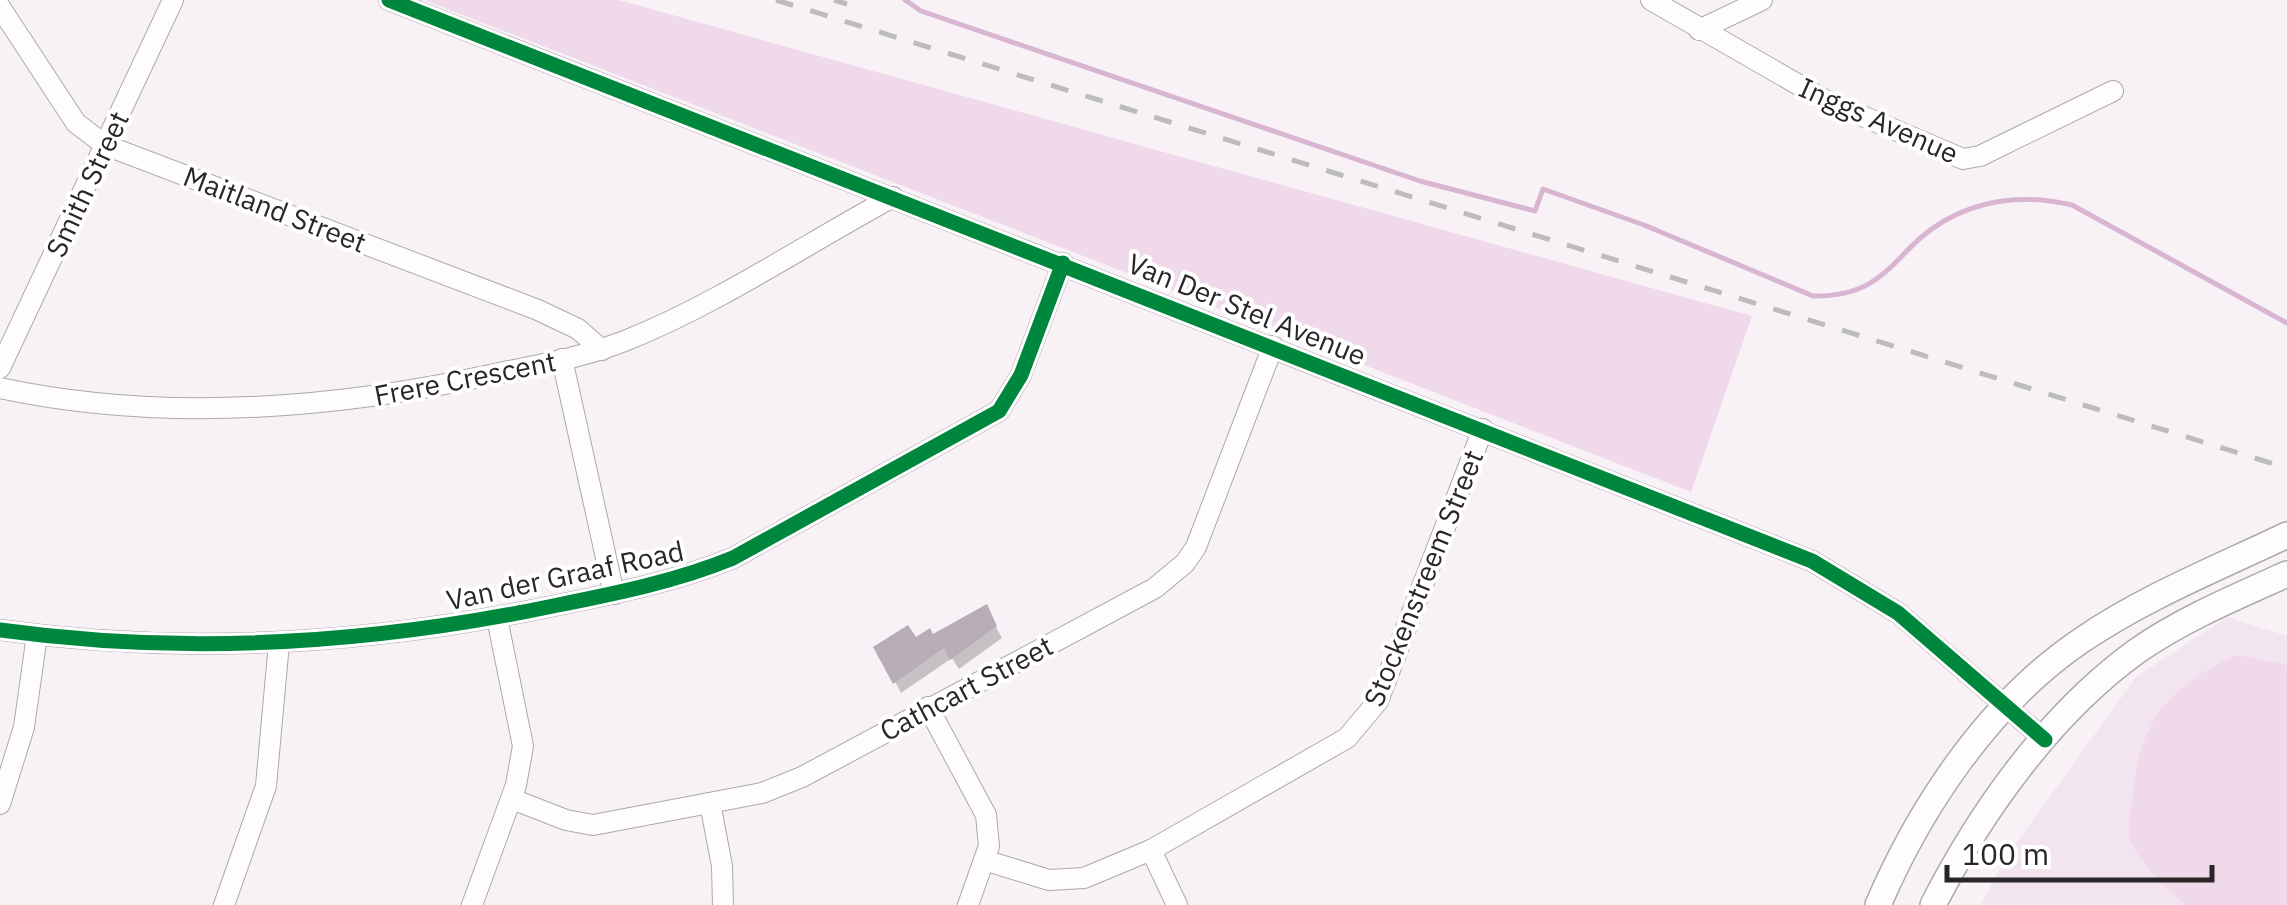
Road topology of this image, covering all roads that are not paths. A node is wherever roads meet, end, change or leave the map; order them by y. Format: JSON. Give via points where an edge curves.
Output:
{"nodes":[{"id":1,"x":173,"y":0,"type":"edge"},
{"id":2,"x":389,"y":0,"type":"edge"},
{"id":3,"x":1651,"y":0,"type":"edge"},
{"id":4,"x":1762,"y":0,"type":"edge"},
{"id":5,"x":0,"y":7,"type":"edge"},
{"id":6,"x":1699,"y":30,"type":"junction"},
{"id":7,"x":2113,"y":91,"type":"dead end"},
{"id":8,"x":104,"y":145,"type":"junction"},
{"id":9,"x":893,"y":196,"type":"junction"},
{"id":10,"x":1063,"y":263,"type":"junction"},
{"id":11,"x":1273,"y":346,"type":"junction"},
{"id":12,"x":602,"y":350,"type":"junction"},
{"id":13,"x":562,"y":359,"type":"junction"},
{"id":14,"x":0,"y":368,"type":"edge"},
{"id":15,"x":0,"y":388,"type":"edge"},
{"id":16,"x":1483,"y":430,"type":"junction"},
{"id":17,"x":2287,"y":535,"type":"edge"},
{"id":18,"x":2287,"y":574,"type":"edge"},
{"id":19,"x":614,"y":594,"type":"junction"},
{"id":20,"x":497,"y":618,"type":"junction"},
{"id":21,"x":0,"y":630,"type":"edge"},
{"id":22,"x":37,"y":635,"type":"junction"},
{"id":23,"x":280,"y":644,"type":"junction"},
{"id":24,"x":2007,"y":706,"type":"junction"},
{"id":25,"x":928,"y":707,"type":"junction"},
{"id":26,"x":2045,"y":740,"type":"junction"},
{"id":27,"x":512,"y":799,"type":"junction"},
{"id":28,"x":710,"y":803,"type":"junction"},
{"id":29,"x":0,"y":804,"type":"edge"},
{"id":30,"x":1151,"y":850,"type":"junction"},
{"id":31,"x":984,"y":860,"type":"junction"},
{"id":32,"x":224,"y":905,"type":"edge"},
{"id":33,"x":472,"y":905,"type":"edge"},
{"id":34,"x":723,"y":905,"type":"edge"},
{"id":35,"x":968,"y":905,"type":"edge"},
{"id":36,"x":1177,"y":905,"type":"edge"},
{"id":37,"x":1878,"y":905,"type":"edge"},
{"id":38,"x":1933,"y":905,"type":"edge"}],
"edges":[{"from":1,"to":8,"type":"street","name":"Smith Street"},
{"from":2,"to":9,"type":"street","name":"Van Der Stel Avenue"},
{"from":3,"to":6,"type":"street","name":"Inggs Avenue"},
{"from":4,"to":6,"type":"street"},
{"from":5,"to":8,"type":"street","name":"Maitland Street","via":[[76,123]]},
{"from":6,"to":7,"type":"street","name":"Inggs Avenue","via":[[1825,100],[1963,159]]},
{"from":8,"to":12,"type":"street","name":"Maitland Street","via":[[538,310]]},
{"from":8,"to":14,"type":"street","name":"Smith Street"},
{"from":9,"to":10,"type":"street","name":"Van Der Stel Avenue"},
{"from":9,"to":12,"type":"street","name":"Frere Crescent"},
{"from":10,"to":11,"type":"street","name":"Van Der Stel Avenue"},
{"from":10,"to":19,"type":"street","name":"Van der Graaf Road","via":[[1021,376],[998,411],[733,558]]},
{"from":11,"to":16,"type":"street","name":"Van Der Stel Avenue"},
{"from":11,"to":25,"type":"street","name":"Cathcart Street","via":[[1185,563],[1155,588]]},
{"from":12,"to":13,"type":"street","name":"Frere Crescent"},
{"from":13,"to":15,"type":"street","name":"Frere Crescent","via":[[402,394],[272,406],[106,402]]},
{"from":13,"to":19,"type":"street"},
{"from":16,"to":24,"type":"street","name":"Van Der Stel Avenue","via":[[1812,562],[1898,613]]},
{"from":16,"to":30,"type":"street","name":"Stockenstreem Street","via":[[1378,700],[1364,721],[1347,738]]},
{"from":17,"to":24,"type":"main road","via":[[2113,620],[2079,641]]},
{"from":18,"to":26,"type":"main road","via":[[2138,651]]},
{"from":19,"to":20,"type":"street","name":"Van der Graaf Road"},
{"from":20,"to":23,"type":"street","name":"Van der Graaf Road"},
{"from":20,"to":27,"type":"street","via":[[522,735]]},
{"from":21,"to":22,"type":"street","name":"Van der Graaf Road"},
{"from":22,"to":23,"type":"street","name":"Van der Graaf Road","via":[[192,646]]},
{"from":22,"to":29,"type":"street","via":[[24,727]]},
{"from":23,"to":32,"type":"street","via":[[266,786]]},
{"from":24,"to":26,"type":"street","name":"Van Der Stel Avenue"},
{"from":24,"to":37,"type":"main road","via":[[1937,796]]},
{"from":25,"to":28,"type":"street","name":"Cathcart Street","via":[[785,785]]},
{"from":25,"to":31,"type":"street","via":[[986,815]]},
{"from":26,"to":38,"type":"main road","via":[[1983,818]]},
{"from":27,"to":28,"type":"street","name":"Cathcart Street","via":[[594,825]]},
{"from":27,"to":33,"type":"street"},
{"from":28,"to":34,"type":"street"},
{"from":30,"to":31,"type":"street","name":"Stockenstreem Street","via":[[1069,882]]},
{"from":30,"to":36,"type":"street"},
{"from":31,"to":35,"type":"street"}]}
